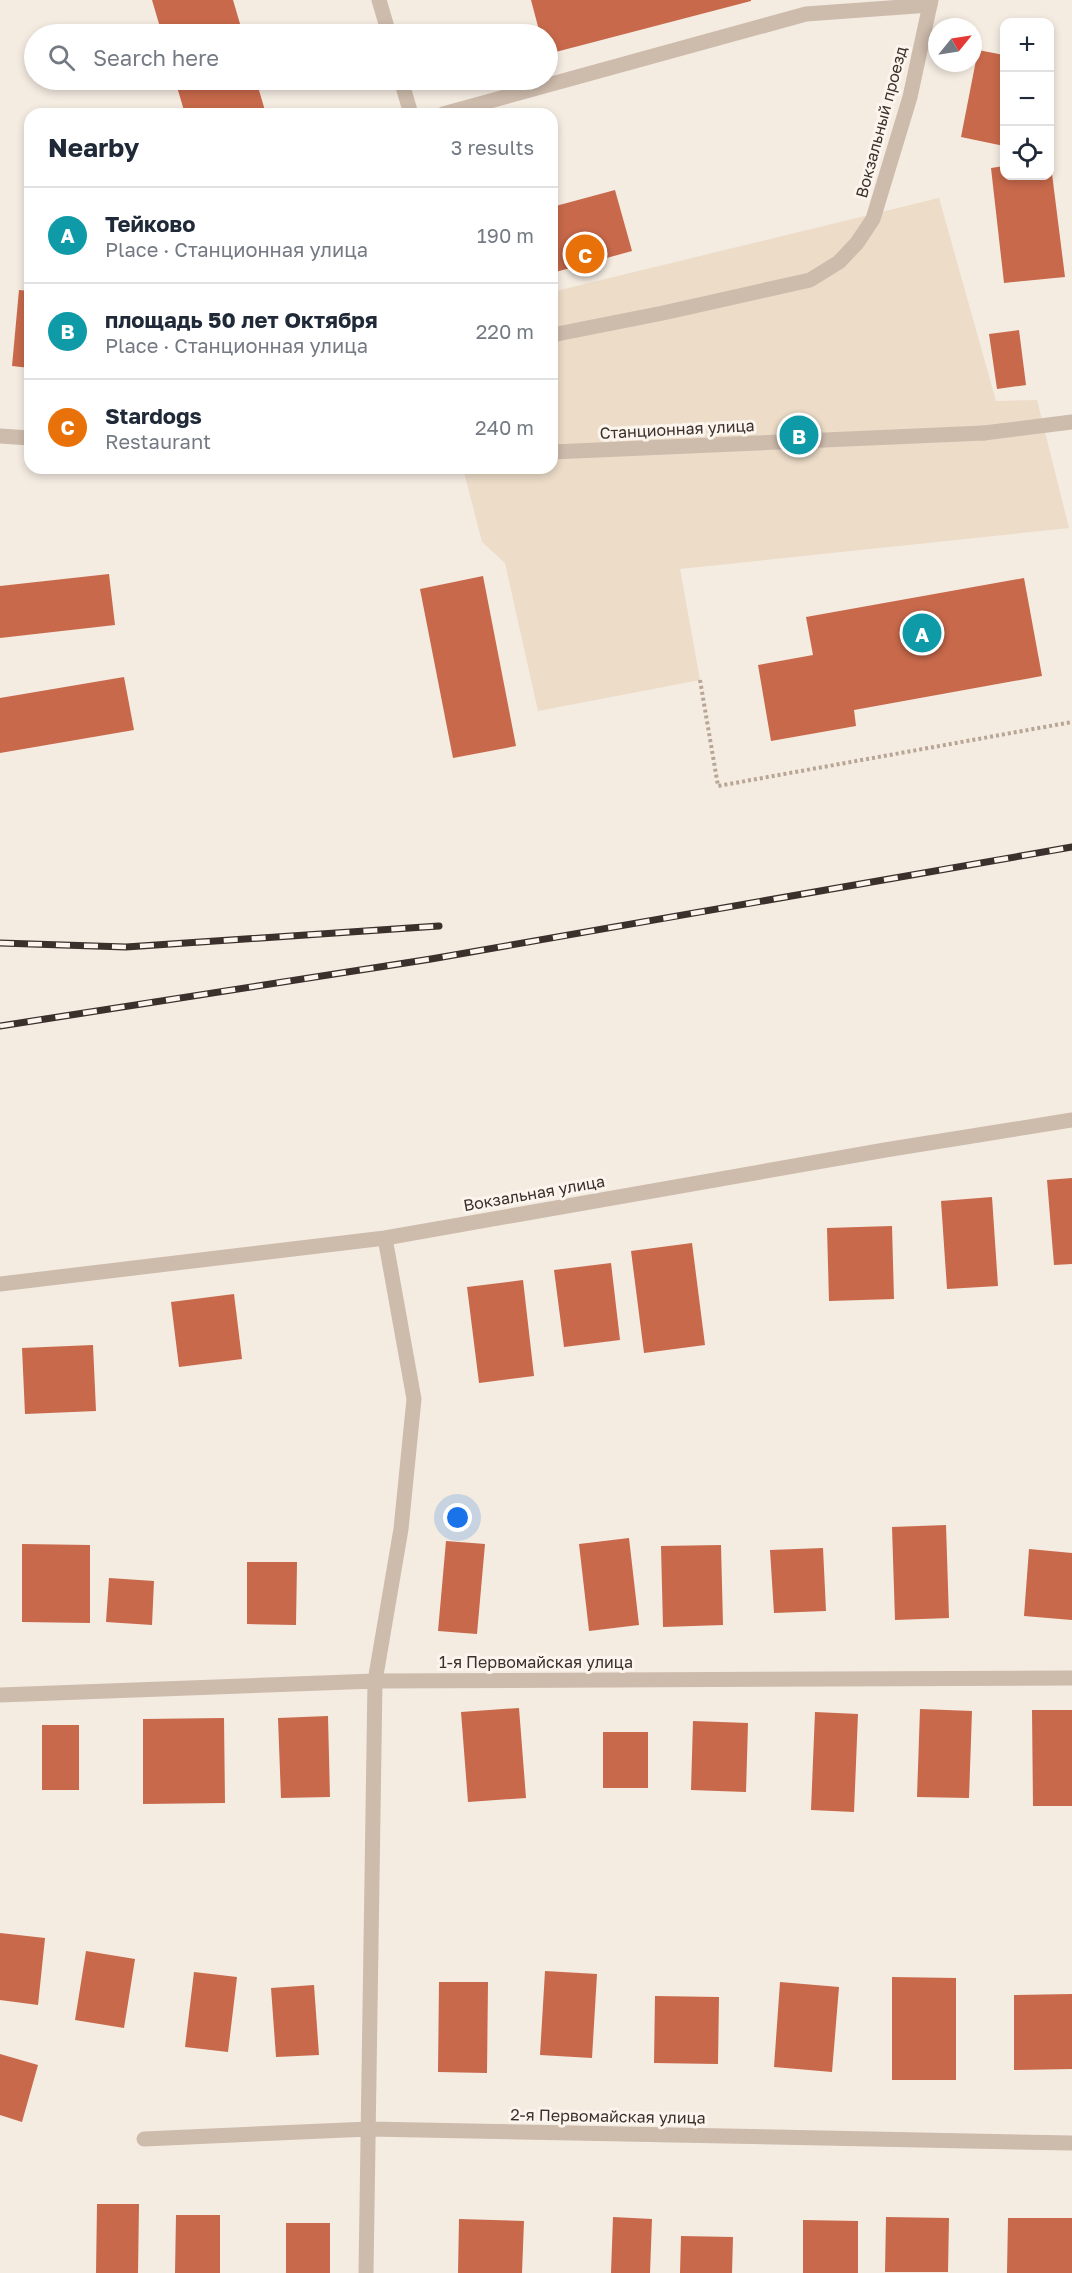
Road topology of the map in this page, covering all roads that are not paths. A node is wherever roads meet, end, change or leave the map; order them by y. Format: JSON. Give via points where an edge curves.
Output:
{"nodes":[{"id":1,"x":379,"y":0,"type":"edge"},
{"id":2,"x":930,"y":2,"type":"edge"},
{"id":3,"x":386,"y":24,"type":"edge"},
{"id":4,"x":558,"y":82,"type":"edge"},
{"id":5,"x":404,"y":90,"type":"edge"},
{"id":6,"x":530,"y":90,"type":"edge"},
{"id":7,"x":409,"y":108,"type":"edge"},
{"id":8,"x":465,"y":108,"type":"edge"},
{"id":9,"x":558,"y":334,"type":"edge"},
{"id":10,"x":1072,"y":422,"type":"edge"},
{"id":11,"x":0,"y":436,"type":"edge"},
{"id":12,"x":24,"y":438,"type":"edge"},
{"id":13,"x":558,"y":453,"type":"edge"},
{"id":14,"x":1072,"y":1120,"type":"edge"},
{"id":15,"x":385,"y":1238,"type":"junction"},
{"id":16,"x":0,"y":1284,"type":"edge"},
{"id":17,"x":1072,"y":1678,"type":"edge"},
{"id":18,"x":375,"y":1681,"type":"junction"},
{"id":19,"x":0,"y":1695,"type":"edge"},
{"id":20,"x":369,"y":2129,"type":"junction"},
{"id":21,"x":144,"y":2139,"type":"dead end"},
{"id":22,"x":1072,"y":2143,"type":"edge"},
{"id":23,"x":366,"y":2273,"type":"edge"}],
"edges":[{"from":1,"to":3,"type":"street"},
{"from":2,"to":4,"type":"street","via":[[806,14]]},
{"from":2,"to":9,"type":"street","name":"Вокзальный проезд","via":[[910,96],[873,219],[839,262],[810,280]]},
{"from":5,"to":7,"type":"street"},
{"from":6,"to":8,"type":"street"},
{"from":10,"to":13,"type":"street","name":"Станционная улица","via":[[984,433]]},
{"from":11,"to":12,"type":"street"},
{"from":14,"to":15,"type":"street","name":"Вокзальная улица"},
{"from":15,"to":16,"type":"street","name":"Вокзальная улица"},
{"from":15,"to":18,"type":"street","via":[[414,1399],[400,1530]]},
{"from":17,"to":18,"type":"street","name":"1-я Первомайская улица"},
{"from":18,"to":19,"type":"street","name":"1-я Первомайская улица"},
{"from":18,"to":20,"type":"street"},
{"from":20,"to":21,"type":"street","name":"2-я Первомайская улица"},
{"from":20,"to":22,"type":"street","name":"2-я Первомайская улица"},
{"from":20,"to":23,"type":"street"}]}
